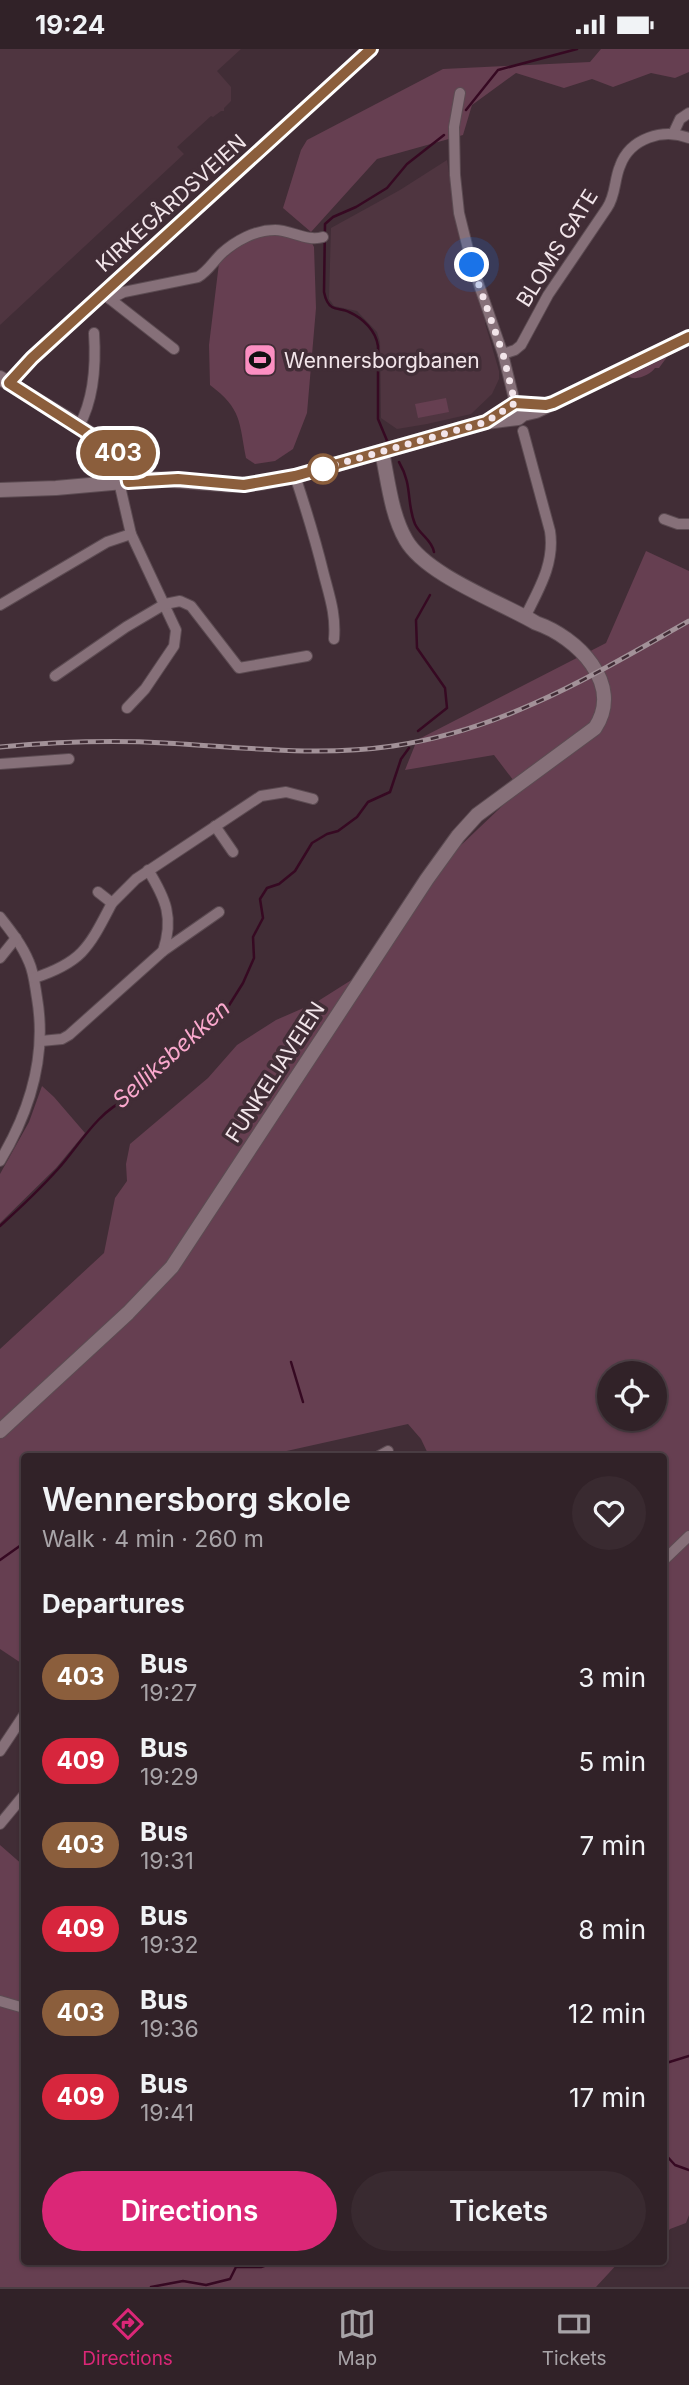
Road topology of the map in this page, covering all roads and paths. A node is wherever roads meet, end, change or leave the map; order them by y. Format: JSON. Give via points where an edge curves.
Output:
{"nodes":[{"id":1,"x":371,"y":49,"type":"edge"},
{"id":2,"x":460,"y":93,"type":"dead end"},
{"id":3,"x":689,"y":113,"type":"edge"},
{"id":4,"x":673,"y":134,"type":"junction"},
{"id":5,"x":689,"y":138,"type":"edge"},
{"id":6,"x":323,"y":237,"type":"dead end"},
{"id":7,"x":107,"y":296,"type":"junction"},
{"id":8,"x":94,"y":333,"type":"dead end"},
{"id":9,"x":689,"y":337,"type":"edge"},
{"id":10,"x":174,"y":349,"type":"dead end"},
{"id":11,"x":503,"y":354,"type":"junction"},
{"id":12,"x":4,"y":381,"type":"edge"},
{"id":13,"x":516,"y":409,"type":"junction"},
{"id":14,"x":79,"y":426,"type":"junction"},
{"id":15,"x":523,"y":431,"type":"dead end"},
{"id":16,"x":382,"y":452,"type":"junction"},
{"id":17,"x":295,"y":476,"type":"junction"},
{"id":18,"x":123,"y":482,"type":"junction"},
{"id":19,"x":0,"y":490,"type":"edge"},
{"id":20,"x":664,"y":519,"type":"dead end"},
{"id":21,"x":689,"y":524,"type":"edge"},
{"id":22,"x":131,"y":534,"type":"junction"},
{"id":23,"x":0,"y":604,"type":"edge"},
{"id":24,"x":165,"y":604,"type":"junction"},
{"id":25,"x":531,"y":620,"type":"junction"},
{"id":26,"x":334,"y":639,"type":"dead end"},
{"id":27,"x":307,"y":656,"type":"dead end"},
{"id":28,"x":55,"y":676,"type":"dead end"},
{"id":29,"x":127,"y":708,"type":"dead end"},
{"id":30,"x":69,"y":759,"type":"dead end"},
{"id":31,"x":0,"y":764,"type":"edge"},
{"id":32,"x":313,"y":799,"type":"dead end"},
{"id":33,"x":215,"y":826,"type":"junction"},
{"id":34,"x":233,"y":852,"type":"dead end"},
{"id":35,"x":149,"y":870,"type":"junction"},
{"id":36,"x":98,"y":892,"type":"dead end"},
{"id":37,"x":112,"y":904,"type":"junction"},
{"id":38,"x":219,"y":912,"type":"dead end"},
{"id":39,"x":0,"y":917,"type":"edge"},
{"id":40,"x":16,"y":938,"type":"junction"},
{"id":41,"x":163,"y":951,"type":"junction"},
{"id":42,"x":0,"y":958,"type":"edge"},
{"id":43,"x":34,"y":978,"type":"junction"},
{"id":44,"x":41,"y":1041,"type":"junction"},
{"id":45,"x":0,"y":1161,"type":"edge"},
{"id":46,"x":0,"y":1431,"type":"edge"},
{"id":47,"x":689,"y":1536,"type":"edge"},
{"id":48,"x":667,"y":1557,"type":"edge"},
{"id":49,"x":21,"y":1720,"type":"edge"},
{"id":50,"x":0,"y":1751,"type":"edge"},
{"id":51,"x":21,"y":1799,"type":"edge"},
{"id":52,"x":0,"y":1824,"type":"edge"},
{"id":53,"x":0,"y":2001,"type":"edge"},
{"id":54,"x":21,"y":2007,"type":"edge"}],
"edges":[{"from":1,"to":7,"type":"street","name":"KIRKEGÅRDSVEIEN"},
{"from":2,"to":11,"type":"street","via":[[454,127],[459,213]]},
{"from":3,"to":4,"type":"street","via":[[680,119]]},
{"from":4,"to":5,"type":"street"},
{"from":4,"to":11,"type":"street","name":"BLOMS GATE","via":[[647,138],[629,151],[607,208],[548,295],[521,345]]},
{"from":6,"to":7,"type":"street","via":[[278,230],[254,233],[228,248],[198,277]]},
{"from":7,"to":10,"type":"street"},
{"from":7,"to":12,"type":"street","name":"KIRKEGÅRDSVEIEN"},
{"from":8,"to":14,"type":"street","via":[[92,388]]},
{"from":9,"to":13,"type":"street","via":[[546,405]]},
{"from":11,"to":13,"type":"street"},
{"from":12,"to":14,"type":"street"},
{"from":13,"to":16,"type":"street"},
{"from":14,"to":18,"type":"street","via":[[117,453],[125,465]]},
{"from":15,"to":25,"type":"street","via":[[552,548]]},
{"from":16,"to":17,"type":"street"},
{"from":16,"to":25,"type":"street","name":"FUNKELIAVEIEN","via":[[399,524],[412,549],[439,571]]},
{"from":17,"to":18,"type":"street","via":[[244,485],[178,479]]},
{"from":17,"to":26,"type":"street","via":[[332,602]]},
{"from":18,"to":19,"type":"street"},
{"from":18,"to":22,"type":"street"},
{"from":20,"to":21,"type":"street"},
{"from":22,"to":23,"type":"street"},
{"from":22,"to":24,"type":"street"},
{"from":24,"to":27,"type":"street","via":[[180,601],[191,606],[239,668]]},
{"from":24,"to":28,"type":"street"},
{"from":24,"to":29,"type":"street","via":[[176,630],[174,646]]},
{"from":25,"to":46,"type":"street","name":"FUNKELIAVEIEN","via":[[579,660],[594,688],[595,710],[582,736],[488,806],[458,836],[172,1267],[128,1314]]},
{"from":30,"to":31,"type":"street"},
{"from":32,"to":33,"type":"street","via":[[286,792],[267,795]]},
{"from":33,"to":34,"type":"street"},
{"from":33,"to":35,"type":"street"},
{"from":35,"to":37,"type":"street"},
{"from":35,"to":41,"type":"street","via":[[167,914],[169,931]]},
{"from":36,"to":37,"type":"street"},
{"from":37,"to":43,"type":"street","via":[[78,958]]},
{"from":38,"to":41,"type":"street"},
{"from":39,"to":40,"type":"street"},
{"from":40,"to":42,"type":"street"},
{"from":40,"to":43,"type":"street"},
{"from":41,"to":44,"type":"street","via":[[69,1035]]},
{"from":43,"to":44,"type":"street"},
{"from":44,"to":45,"type":"street","via":[[24,1117]]},
{"from":47,"to":48,"type":"street"},
{"from":49,"to":50,"type":"street"},
{"from":51,"to":52,"type":"street"},
{"from":53,"to":54,"type":"street"}]}
